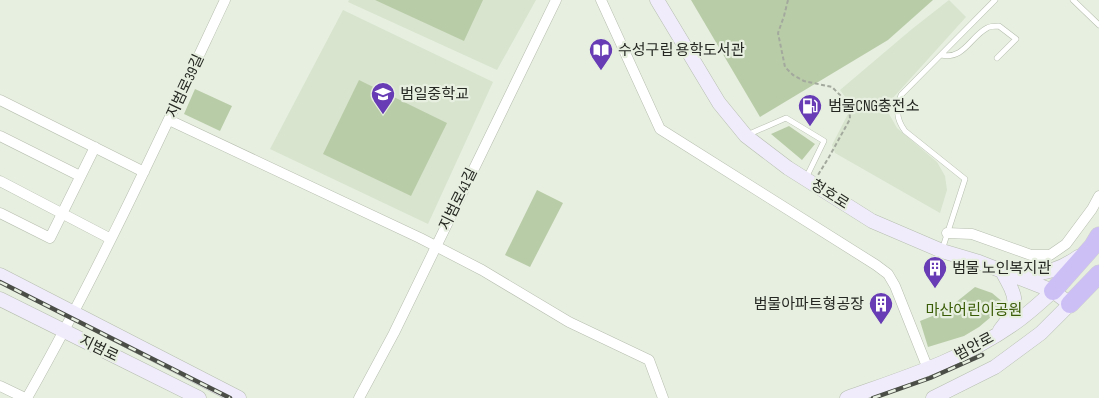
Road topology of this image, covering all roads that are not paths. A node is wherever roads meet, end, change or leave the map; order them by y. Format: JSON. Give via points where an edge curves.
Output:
{"nodes":[{"id":1,"x":225,"y":0,"type":"edge"},
{"id":2,"x":556,"y":0,"type":"edge"},
{"id":3,"x":601,"y":0,"type":"edge"},
{"id":4,"x":656,"y":0,"type":"edge"},
{"id":5,"x":995,"y":0,"type":"edge"},
{"id":6,"x":1074,"y":0,"type":"edge"},
{"id":7,"x":1099,"y":25,"type":"edge"},
{"id":8,"x":941,"y":55,"type":"junction"},
{"id":9,"x":997,"y":58,"type":"dead end"},
{"id":10,"x":0,"y":100,"type":"edge"},
{"id":11,"x":169,"y":120,"type":"junction"},
{"id":12,"x":0,"y":136,"type":"edge"},
{"id":13,"x":746,"y":136,"type":"junction"},
{"id":14,"x":95,"y":147,"type":"junction"},
{"id":15,"x":144,"y":172,"type":"junction"},
{"id":16,"x":80,"y":176,"type":"junction"},
{"id":17,"x":0,"y":181,"type":"edge"},
{"id":18,"x":809,"y":181,"type":"junction"},
{"id":19,"x":1099,"y":196,"type":"edge"},
{"id":20,"x":0,"y":213,"type":"edge"},
{"id":21,"x":62,"y":213,"type":"junction"},
{"id":22,"x":947,"y":233,"type":"junction"},
{"id":23,"x":111,"y":239,"type":"junction"},
{"id":24,"x":1096,"y":241,"type":"edge"},
{"id":25,"x":435,"y":246,"type":"junction"},
{"id":26,"x":942,"y":250,"type":"junction"},
{"id":27,"x":1002,"y":271,"type":"junction"},
{"id":28,"x":1099,"y":274,"type":"edge"},
{"id":29,"x":0,"y":275,"type":"edge"},
{"id":30,"x":1053,"y":291,"type":"junction"},
{"id":31,"x":0,"y":299,"type":"edge"},
{"id":32,"x":1070,"y":304,"type":"junction"},
{"id":33,"x":74,"y":313,"type":"junction"},
{"id":34,"x":65,"y":331,"type":"junction"},
{"id":35,"x":995,"y":336,"type":"junction"},
{"id":36,"x":928,"y":369,"type":"junction"},
{"id":37,"x":0,"y":386,"type":"edge"},
{"id":38,"x":26,"y":398,"type":"edge"},
{"id":39,"x":199,"y":398,"type":"edge"},
{"id":40,"x":239,"y":398,"type":"edge"},
{"id":41,"x":359,"y":398,"type":"edge"},
{"id":42,"x":664,"y":398,"type":"edge"},
{"id":43,"x":847,"y":398,"type":"edge"},
{"id":44,"x":933,"y":398,"type":"edge"}],
"edges":[{"from":1,"to":11,"type":"street","name":"지범로39길"},
{"from":2,"to":25,"type":"street","name":"지범로41길"},
{"from":3,"to":36,"type":"street","via":[[660,129],[888,274]]},
{"from":4,"to":13,"type":"main road","name":"청호로","via":[[718,103]]},
{"from":5,"to":8,"type":"lane"},
{"from":6,"to":7,"type":"lane"},
{"from":8,"to":9,"type":"lane","via":[[950,57],[959,53],[988,27],[999,26],[1016,39]]},
{"from":8,"to":22,"type":"lane","via":[[901,95],[897,114],[905,131],[964,179]]},
{"from":10,"to":14,"type":"street"},
{"from":11,"to":15,"type":"street","name":"지범로39길"},
{"from":11,"to":25,"type":"street"},
{"from":12,"to":16,"type":"street"},
{"from":13,"to":18,"type":"main road","name":"청호로"},
{"from":13,"to":18,"type":"lane","via":[[786,118],[824,141]]},
{"from":14,"to":15,"type":"street"},
{"from":14,"to":16,"type":"street"},
{"from":15,"to":23,"type":"street","name":"지범로39길"},
{"from":16,"to":21,"type":"street"},
{"from":17,"to":21,"type":"street"},
{"from":18,"to":26,"type":"main road","name":"청호로","via":[[872,221]]},
{"from":19,"to":22,"type":"street","via":[[1066,244],[1050,255],[1031,255],[972,234]]},
{"from":20,"to":21,"type":"street","via":[[50,238]]},
{"from":21,"to":23,"type":"street"},
{"from":22,"to":26,"type":"lane"},
{"from":23,"to":33,"type":"street","name":"지범로39길"},
{"from":24,"to":27,"type":"main road","via":[[1068,265],[1030,275]]},
{"from":24,"to":30,"type":"highway","name":"범안로"},
{"from":25,"to":41,"type":"street","name":"지범로41길"},
{"from":25,"to":42,"type":"street","via":[[569,322],[649,360]]},
{"from":26,"to":27,"type":"main road","name":"청호로"},
{"from":27,"to":30,"type":"main road","name":"청호로"},
{"from":27,"to":35,"type":"main road","via":[[1014,292],[1015,304]]},
{"from":28,"to":32,"type":"highway","name":"범안로"},
{"from":29,"to":33,"type":"main road"},
{"from":30,"to":32,"type":"main road","name":"청호로"},
{"from":30,"to":35,"type":"main road","name":"범안로"},
{"from":31,"to":34,"type":"main road","name":"지범로"},
{"from":32,"to":44,"type":"main road","name":"범안로","via":[[1041,333],[995,367]]},
{"from":33,"to":34,"type":"street","name":"지범로39길"},
{"from":33,"to":40,"type":"main road"},
{"from":34,"to":38,"type":"street","name":"지범로39길"},
{"from":34,"to":39,"type":"main road","name":"지범로"},
{"from":35,"to":36,"type":"main road","name":"범안로"},
{"from":36,"to":43,"type":"main road","name":"범안로"},
{"from":37,"to":38,"type":"street"}]}
